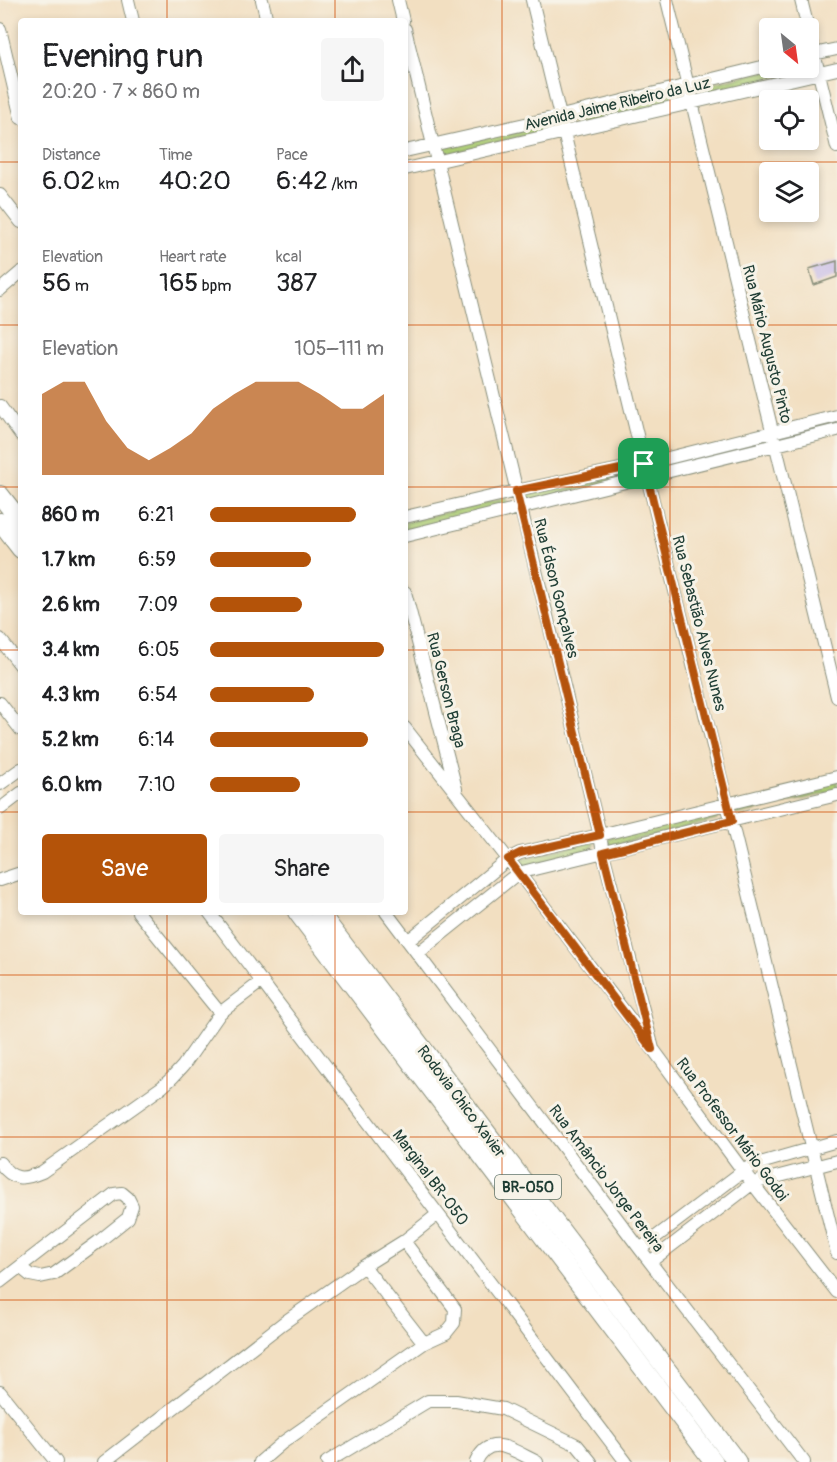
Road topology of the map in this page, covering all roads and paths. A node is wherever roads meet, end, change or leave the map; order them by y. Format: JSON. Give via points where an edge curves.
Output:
{"nodes":[{"id":1,"x":128,"y":0,"type":"edge"},
{"id":2,"x":262,"y":0,"type":"edge"},
{"id":3,"x":398,"y":0,"type":"edge"},
{"id":4,"x":532,"y":0,"type":"edge"},
{"id":5,"x":667,"y":0,"type":"edge"},
{"id":6,"x":801,"y":0,"type":"edge"},
{"id":7,"x":132,"y":18,"type":"edge"},
{"id":8,"x":266,"y":18,"type":"edge"},
{"id":9,"x":402,"y":18,"type":"edge"},
{"id":10,"x":805,"y":18,"type":"edge"},
{"id":11,"x":0,"y":29,"type":"edge"},
{"id":12,"x":408,"y":42,"type":"edge"},
{"id":13,"x":837,"y":49,"type":"edge"},
{"id":14,"x":819,"y":53,"type":"edge"},
{"id":15,"x":759,"y":68,"type":"edge"},
{"id":16,"x":837,"y":69,"type":"edge"},
{"id":17,"x":820,"y":73,"type":"junction"},
{"id":18,"x":687,"y":85,"type":"junction"},
{"id":19,"x":692,"y":102,"type":"junction"},
{"id":20,"x":18,"y":105,"type":"edge"},
{"id":21,"x":561,"y":116,"type":"junction"},
{"id":22,"x":565,"y":132,"type":"junction"},
{"id":23,"x":432,"y":144,"type":"junction"},
{"id":24,"x":837,"y":147,"type":"edge"},
{"id":25,"x":408,"y":150,"type":"edge"},
{"id":26,"x":436,"y":161,"type":"junction"},
{"id":27,"x":408,"y":168,"type":"edge"},
{"id":28,"x":0,"y":195,"type":"edge"},
{"id":29,"x":18,"y":218,"type":"edge"},
{"id":30,"x":18,"y":275,"type":"edge"},
{"id":31,"x":0,"y":290,"type":"edge"},
{"id":32,"x":0,"y":406,"type":"edge"},
{"id":33,"x":837,"y":416,"type":"edge"},
{"id":34,"x":837,"y":429,"type":"edge"},
{"id":35,"x":18,"y":431,"type":"edge"},
{"id":36,"x":772,"y":431,"type":"junction"},
{"id":37,"x":775,"y":444,"type":"junction"},
{"id":38,"x":644,"y":464,"type":"junction"},
{"id":39,"x":647,"y":476,"type":"junction"},
{"id":40,"x":516,"y":491,"type":"junction"},
{"id":41,"x":0,"y":495,"type":"edge"},
{"id":42,"x":520,"y":507,"type":"junction"},
{"id":43,"x":408,"y":516,"type":"edge"},
{"id":44,"x":18,"y":518,"type":"edge"},
{"id":45,"x":0,"y":522,"type":"edge"},
{"id":46,"x":408,"y":535,"type":"edge"},
{"id":47,"x":18,"y":545,"type":"edge"},
{"id":48,"x":408,"y":604,"type":"edge"},
{"id":49,"x":0,"y":639,"type":"edge"},
{"id":50,"x":18,"y":662,"type":"edge"},
{"id":51,"x":837,"y":696,"type":"edge"},
{"id":52,"x":1,"y":707,"type":"edge"},
{"id":53,"x":18,"y":727,"type":"edge"},
{"id":54,"x":408,"y":732,"type":"edge"},
{"id":55,"x":18,"y":772,"type":"edge"},
{"id":56,"x":837,"y":777,"type":"edge"},
{"id":57,"x":0,"y":784,"type":"edge"},
{"id":58,"x":18,"y":795,"type":"edge"},
{"id":59,"x":837,"y":795,"type":"edge"},
{"id":60,"x":458,"y":796,"type":"junction"},
{"id":61,"x":727,"y":804,"type":"junction"},
{"id":62,"x":0,"y":809,"type":"edge"},
{"id":63,"x":732,"y":821,"type":"junction"},
{"id":64,"x":600,"y":835,"type":"junction"},
{"id":65,"x":603,"y":853,"type":"junction"},
{"id":66,"x":508,"y":859,"type":"junction"},
{"id":67,"x":518,"y":873,"type":"junction"},
{"id":68,"x":18,"y":874,"type":"edge"},
{"id":69,"x":0,"y":880,"type":"edge"},
{"id":70,"x":140,"y":915,"type":"edge"},
{"id":71,"x":211,"y":915,"type":"edge"},
{"id":72,"x":299,"y":915,"type":"edge"},
{"id":73,"x":321,"y":915,"type":"edge"},
{"id":74,"x":388,"y":915,"type":"edge"},
{"id":75,"x":408,"y":941,"type":"junction"},
{"id":76,"x":418,"y":953,"type":"junction"},
{"id":77,"x":261,"y":981,"type":"junction"},
{"id":78,"x":220,"y":1013,"type":"junction"},
{"id":79,"x":652,"y":1049,"type":"junction"},
{"id":80,"x":837,"y":1141,"type":"edge"},
{"id":81,"x":812,"y":1148,"type":"junction"},
{"id":82,"x":837,"y":1161,"type":"edge"},
{"id":83,"x":0,"y":1163,"type":"edge"},
{"id":84,"x":817,"y":1167,"type":"junction"},
{"id":85,"x":743,"y":1171,"type":"junction"},
{"id":86,"x":753,"y":1183,"type":"junction"},
{"id":87,"x":438,"y":1214,"type":"junction"},
{"id":88,"x":404,"y":1241,"type":"junction"},
{"id":89,"x":640,"y":1249,"type":"junction"},
{"id":90,"x":837,"y":1253,"type":"edge"},
{"id":91,"x":650,"y":1262,"type":"junction"},
{"id":92,"x":364,"y":1266,"type":"junction"},
{"id":93,"x":20,"y":1267,"type":"junction"},
{"id":94,"x":0,"y":1282,"type":"edge"},
{"id":95,"x":837,"y":1293,"type":"edge"},
{"id":96,"x":424,"y":1343,"type":"junction"},
{"id":97,"x":0,"y":1392,"type":"edge"},
{"id":98,"x":56,"y":1462,"type":"edge"},
{"id":99,"x":104,"y":1462,"type":"edge"},
{"id":100,"x":260,"y":1462,"type":"edge"},
{"id":101,"x":327,"y":1462,"type":"edge"},
{"id":102,"x":476,"y":1462,"type":"edge"},
{"id":103,"x":537,"y":1462,"type":"edge"},
{"id":104,"x":591,"y":1462,"type":"edge"},
{"id":105,"x":626,"y":1462,"type":"edge"},
{"id":106,"x":714,"y":1462,"type":"edge"},
{"id":107,"x":737,"y":1462,"type":"edge"},
{"id":108,"x":804,"y":1462,"type":"edge"}],
"edges":[{"from":1,"to":7,"type":"street"},
{"from":2,"to":8,"type":"street"},
{"from":3,"to":9,"type":"street"},
{"from":4,"to":21,"type":"street","name":"Rua Sebastião Alves Nunes"},
{"from":5,"to":18,"type":"street","name":"Rua Mário Augusto Pinto"},
{"from":6,"to":10,"type":"street"},
{"from":11,"to":20,"type":"street"},
{"from":12,"to":23,"type":"street","name":"Rua Édson Gonçalves"},
{"from":13,"to":14,"type":"street"},
{"from":15,"to":18,"type":"street","name":"Avenida Jaime Ribeiro da Luz"},
{"from":16,"to":17,"type":"street","name":"Avenida Jaime Ribeiro da Luz"},
{"from":17,"to":19,"type":"street","name":"Avenida Jaime Ribeiro da Luz"},
{"from":17,"to":24,"type":"street"},
{"from":18,"to":19,"type":"street","name":"Rua Mário Augusto Pinto"},
{"from":18,"to":21,"type":"street","name":"Avenida Jaime Ribeiro da Luz"},
{"from":19,"to":22,"type":"street","name":"Avenida Jaime Ribeiro da Luz"},
{"from":19,"to":36,"type":"street","name":"Rua Mário Augusto Pinto"},
{"from":21,"to":22,"type":"street","name":"Rua Sebastião Alves Nunes"},
{"from":21,"to":23,"type":"street","name":"Avenida Jaime Ribeiro da Luz"},
{"from":22,"to":26,"type":"street","name":"Avenida Jaime Ribeiro da Luz"},
{"from":22,"to":38,"type":"street","name":"Rua Sebastião Alves Nunes"},
{"from":23,"to":25,"type":"street","name":"Avenida Jaime Ribeiro da Luz"},
{"from":23,"to":26,"type":"street","name":"Rua Édson Gonçalves"},
{"from":26,"to":27,"type":"street","name":"Avenida Jaime Ribeiro da Luz"},
{"from":26,"to":40,"type":"street","name":"Rua Édson Gonçalves"},
{"from":28,"to":29,"type":"street"},
{"from":30,"to":31,"type":"street"},
{"from":32,"to":35,"type":"street"},
{"from":33,"to":36,"type":"street"},
{"from":34,"to":37,"type":"street"},
{"from":36,"to":37,"type":"street","name":"Rua Mário Augusto Pinto"},
{"from":36,"to":38,"type":"street"},
{"from":37,"to":39,"type":"street"},
{"from":37,"to":51,"type":"street","name":"Rua Mário Augusto Pinto"},
{"from":38,"to":39,"type":"street","name":"Rua Sebastião Alves Nunes"},
{"from":38,"to":40,"type":"street"},
{"from":39,"to":42,"type":"street"},
{"from":39,"to":61,"type":"street","name":"Rua Sebastião Alves Nunes"},
{"from":40,"to":42,"type":"street","name":"Rua Édson Gonçalves"},
{"from":40,"to":43,"type":"street"},
{"from":41,"to":44,"type":"highway"},
{"from":42,"to":46,"type":"street"},
{"from":42,"to":64,"type":"street","name":"Rua Édson Gonçalves"},
{"from":45,"to":47,"type":"highway"},
{"from":48,"to":60,"type":"street","name":"Rua Gerson Braga"},
{"from":49,"to":50,"type":"street"},
{"from":52,"to":53,"type":"street"},
{"from":54,"to":60,"type":"street","name":"Rua Professor Mário Godoi"},
{"from":55,"to":57,"type":"street"},
{"from":56,"to":61,"type":"street"},
{"from":58,"to":62,"type":"street"},
{"from":59,"to":63,"type":"street"},
{"from":60,"to":66,"type":"street","name":"Rua Professor Mário Godoi"},
{"from":61,"to":63,"type":"street","name":"Rua Sebastião Alves Nunes"},
{"from":61,"to":64,"type":"street"},
{"from":63,"to":65,"type":"street"},
{"from":63,"to":81,"type":"street","name":"Rua Sebastião Alves Nunes"},
{"from":64,"to":65,"type":"street","name":"Rua Édson Gonçalves"},
{"from":64,"to":66,"type":"street"},
{"from":65,"to":67,"type":"street"},
{"from":65,"to":79,"type":"street","name":"Rua Édson Gonçalves"},
{"from":66,"to":67,"type":"street","name":"Rua Professor Mário Godoi"},
{"from":66,"to":75,"type":"street"},
{"from":67,"to":76,"type":"street"},
{"from":67,"to":79,"type":"street","name":"Rua Professor Mário Godoi"},
{"from":68,"to":69,"type":"street"},
{"from":70,"to":78,"type":"street"},
{"from":71,"to":77,"type":"street","name":"Marginal BR-050"},
{"from":72,"to":106,"type":"highway","name":"Rodovia Chico Xavier","number":"BR-050"},
{"from":73,"to":107,"type":"highway","name":"Rodovia Chico Xavier","number":"BR-050"},
{"from":74,"to":75,"type":"street","name":"Rua Amâncio Jorge Pereira"},
{"from":75,"to":76,"type":"street","name":"Rua Amâncio Jorge Pereira"},
{"from":76,"to":89,"type":"street","name":"Rua Amâncio Jorge Pereira"},
{"from":77,"to":78,"type":"street"},
{"from":77,"to":87,"type":"street","name":"Marginal BR-050"},
{"from":78,"to":83,"type":"street","via":[[162,1087],[42,1172],[17,1178]]},
{"from":79,"to":85,"type":"street","name":"Rua Professor Mário Godoi"},
{"from":80,"to":81,"type":"street"},
{"from":81,"to":84,"type":"street","name":"Rua Sebastião Alves Nunes"},
{"from":81,"to":85,"type":"street"},
{"from":82,"to":84,"type":"street"},
{"from":84,"to":86,"type":"street"},
{"from":84,"to":90,"type":"street","name":"Rua Sebastião Alves Nunes"},
{"from":85,"to":86,"type":"street","name":"Rua Professor Mário Godoi"},
{"from":85,"to":89,"type":"street"},
{"from":86,"to":91,"type":"street"},
{"from":86,"to":95,"type":"street","name":"Rua Professor Mário Godoi"},
{"from":87,"to":88,"type":"street"},
{"from":87,"to":105,"type":"street","name":"Marginal BR-050"},
{"from":88,"to":92,"type":"street"},
{"from":88,"to":96,"type":"street","via":[[455,1309],[454,1323],[446,1333]]},
{"from":89,"to":91,"type":"street","name":"Rua Amâncio Jorge Pereira"},
{"from":91,"to":108,"type":"street","name":"Rua Amâncio Jorge Pereira"},
{"from":92,"to":96,"type":"street"},
{"from":92,"to":99,"type":"street","via":[[282,1324]]},
{"from":93,"to":93,"type":"street","via":[[114,1194],[122,1193],[128,1198],[132,1206],[128,1218],[54,1274],[30,1275]]},
{"from":93,"to":94,"type":"street"},
{"from":96,"to":100,"type":"street"},
{"from":97,"to":98,"type":"street"},
{"from":101,"to":104,"type":"street","via":[[428,1401],[456,1401],[504,1409],[576,1445]]},
{"from":102,"to":103,"type":"street","via":[[487,1447],[500,1444]]}]}
